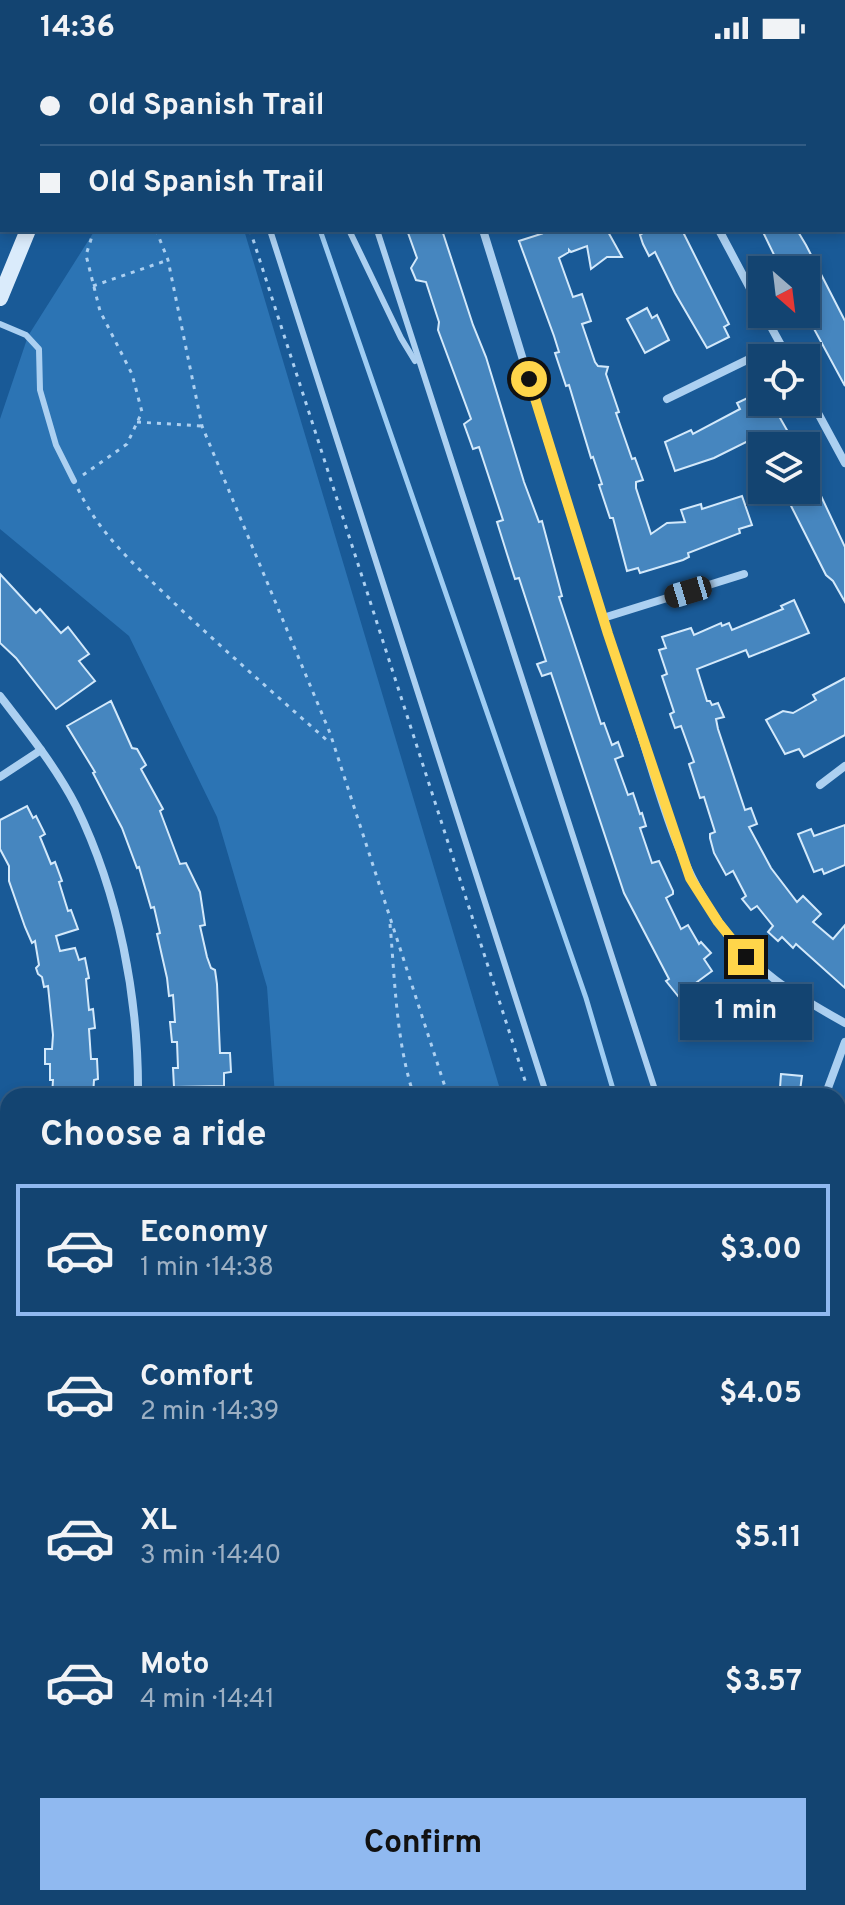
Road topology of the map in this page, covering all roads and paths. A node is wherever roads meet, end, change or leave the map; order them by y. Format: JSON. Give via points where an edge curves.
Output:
{"nodes":[{"id":1,"x":27,"y":232,"type":"edge"},
{"id":2,"x":93,"y":232,"type":"edge"},
{"id":3,"x":157,"y":232,"type":"edge"},
{"id":4,"x":251,"y":232,"type":"edge"},
{"id":5,"x":271,"y":232,"type":"edge"},
{"id":6,"x":350,"y":232,"type":"edge"},
{"id":7,"x":378,"y":232,"type":"edge"},
{"id":8,"x":484,"y":232,"type":"edge"},
{"id":9,"x":720,"y":232,"type":"edge"},
{"id":10,"x":168,"y":260,"type":"junction"},
{"id":11,"x":748,"y":284,"type":"edge"},
{"id":12,"x":93,"y":286,"type":"junction"},
{"id":13,"x":0,"y":298,"type":"edge"},
{"id":14,"x":0,"y":324,"type":"edge"},
{"id":15,"x":772,"y":328,"type":"edge"},
{"id":16,"x":780,"y":344,"type":"edge"},
{"id":17,"x":748,"y":360,"type":"edge"},
{"id":18,"x":422,"y":370,"type":"junction"},
{"id":19,"x":667,"y":399,"type":"dead end"},
{"id":20,"x":820,"y":416,"type":"edge"},
{"id":21,"x":137,"y":422,"type":"junction"},
{"id":22,"x":202,"y":426,"type":"junction"},
{"id":23,"x":845,"y":463,"type":"edge"},
{"id":24,"x":74,"y":481,"type":"junction"},
{"id":25,"x":744,"y":574,"type":"dead end"},
{"id":26,"x":603,"y":618,"type":"junction"},
{"id":27,"x":0,"y":696,"type":"edge"},
{"id":28,"x":333,"y":745,"type":"junction"},
{"id":29,"x":41,"y":750,"type":"junction"},
{"id":30,"x":845,"y":766,"type":"edge"},
{"id":31,"x":0,"y":777,"type":"edge"},
{"id":32,"x":820,"y":785,"type":"dead end"},
{"id":33,"x":389,"y":916,"type":"junction"},
{"id":34,"x":845,"y":1023,"type":"edge"},
{"id":35,"x":845,"y":1042,"type":"edge"},
{"id":36,"x":138,"y":1088,"type":"edge"},
{"id":37,"x":412,"y":1088,"type":"edge"},
{"id":38,"x":445,"y":1088,"type":"edge"},
{"id":39,"x":527,"y":1088,"type":"edge"},
{"id":40,"x":544,"y":1088,"type":"edge"},
{"id":41,"x":654,"y":1088,"type":"edge"},
{"id":42,"x":828,"y":1088,"type":"edge"}],
"edges":[{"from":1,"to":13,"type":"main road"},
{"from":2,"to":12,"type":"path","via":[[86,255]]},
{"from":3,"to":10,"type":"path"},
{"from":4,"to":39,"type":"path"},
{"from":5,"to":40,"type":"lane"},
{"from":6,"to":18,"type":"lane"},
{"from":7,"to":18,"type":"lane"},
{"from":8,"to":26,"type":"street"},
{"from":9,"to":11,"type":"street"},
{"from":10,"to":12,"type":"path"},
{"from":10,"to":22,"type":"path"},
{"from":12,"to":21,"type":"path","via":[[132,374],[142,412]]},
{"from":14,"to":24,"type":"lane","via":[[26,335],[39,349],[40,390],[56,445]]},
{"from":15,"to":16,"type":"street"},
{"from":17,"to":19,"type":"street"},
{"from":18,"to":41,"type":"lane"},
{"from":20,"to":23,"type":"street"},
{"from":21,"to":22,"type":"path"},
{"from":21,"to":24,"type":"path","via":[[127,444]]},
{"from":22,"to":28,"type":"path"},
{"from":24,"to":28,"type":"path","via":[[92,519],[125,556]]},
{"from":25,"to":26,"type":"street"},
{"from":26,"to":34,"type":"street","via":[[690,878],[746,957],[785,989]]},
{"from":27,"to":29,"type":"street"},
{"from":28,"to":33,"type":"path"},
{"from":29,"to":31,"type":"street"},
{"from":29,"to":36,"type":"street","via":[[75,806],[115,918],[132,992]]},
{"from":30,"to":32,"type":"street"},
{"from":33,"to":37,"type":"path","via":[[396,1002]]},
{"from":33,"to":38,"type":"path"},
{"from":35,"to":42,"type":"street"}]}
